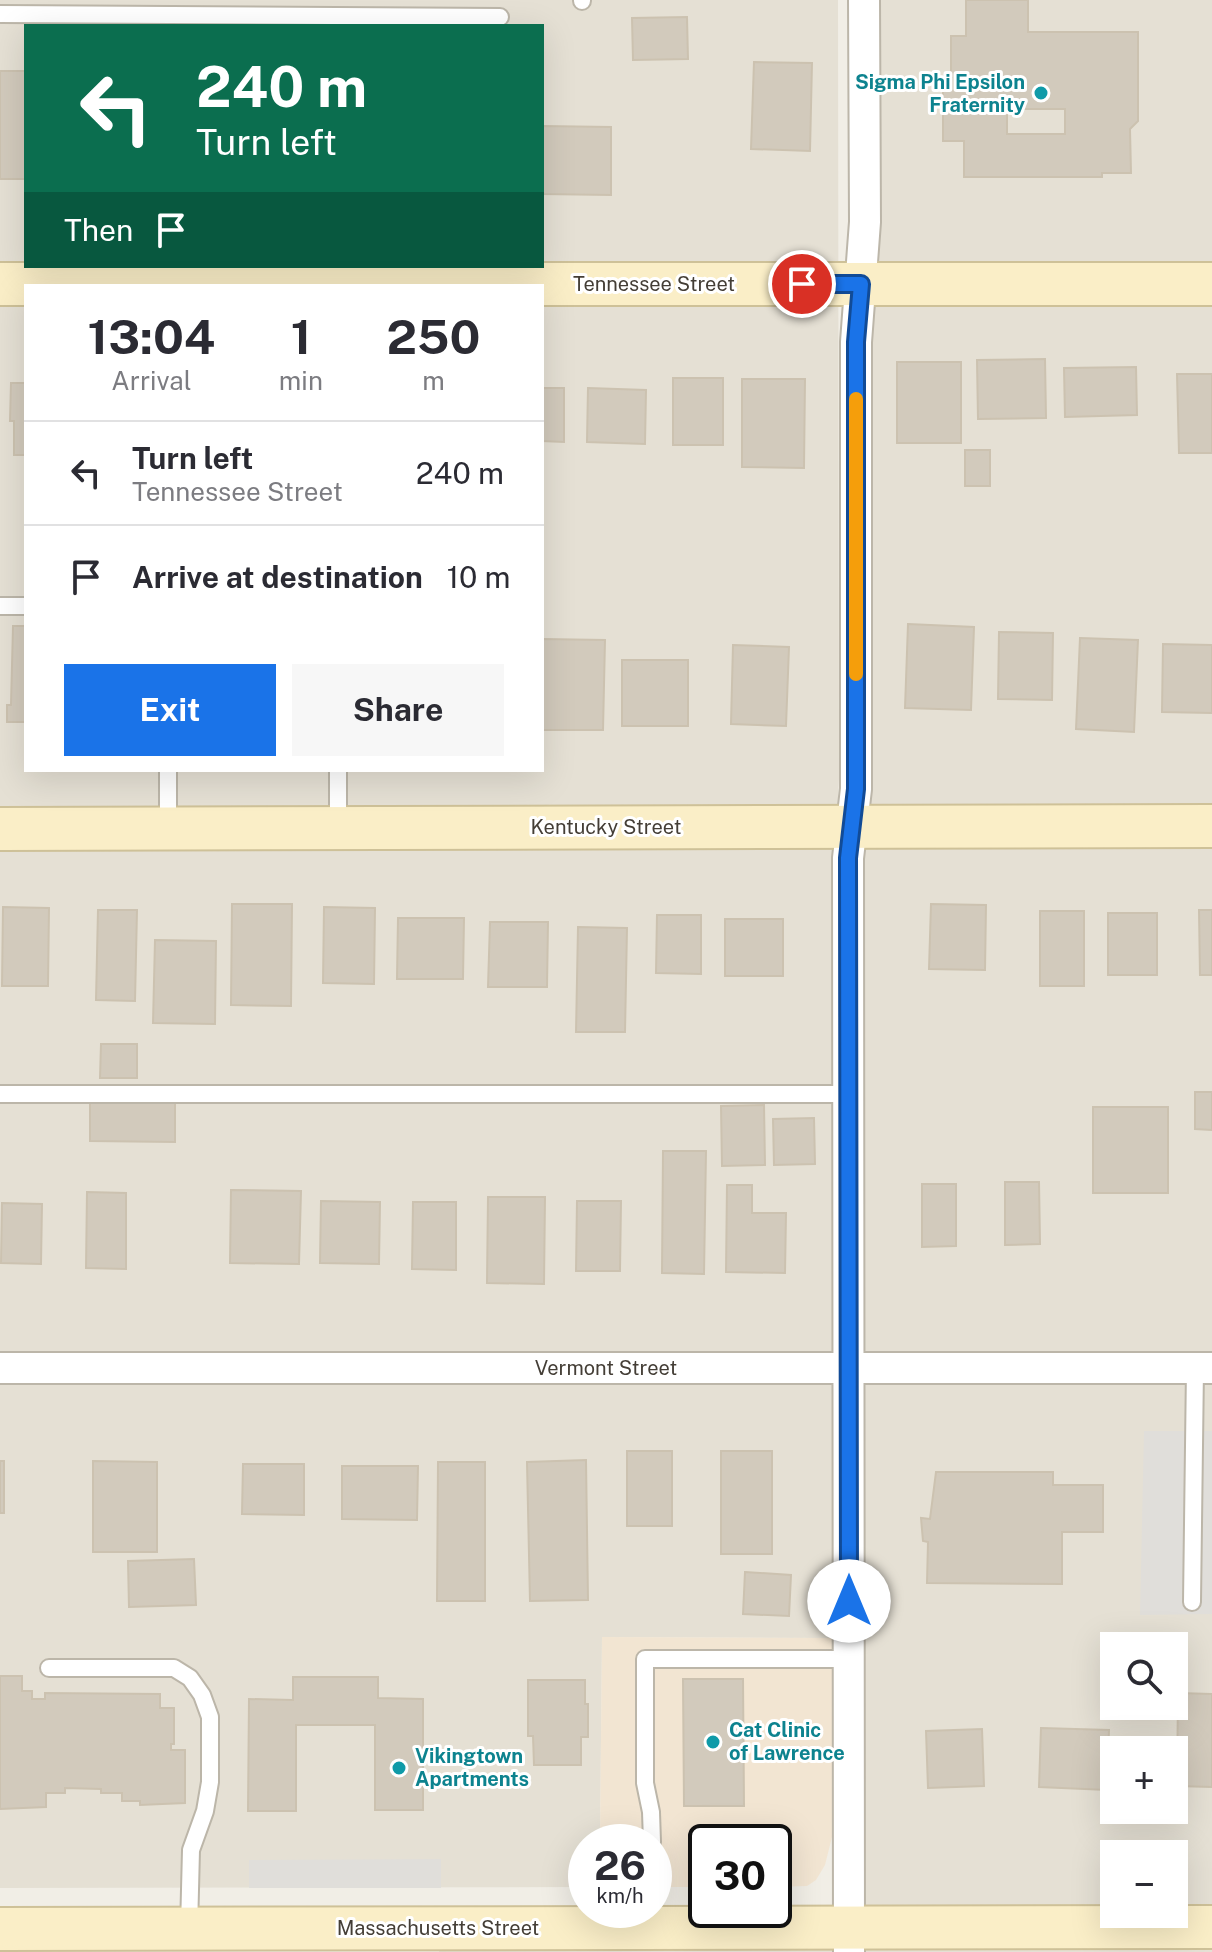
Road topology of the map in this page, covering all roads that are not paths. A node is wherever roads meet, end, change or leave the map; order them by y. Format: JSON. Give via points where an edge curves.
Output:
{"nodes":[{"id":1,"x":864,"y":0,"type":"edge"},
{"id":2,"x":315,"y":8,"type":"edge"},
{"id":3,"x":0,"y":14,"type":"edge"},
{"id":4,"x":500,"y":17,"type":"dead end"},
{"id":5,"x":0,"y":284,"type":"edge"},
{"id":6,"x":24,"y":284,"type":"edge"},
{"id":7,"x":861,"y":284,"type":"junction"},
{"id":8,"x":1212,"y":284,"type":"edge"},
{"id":9,"x":544,"y":285,"type":"edge"},
{"id":10,"x":0,"y":606,"type":"edge"},
{"id":11,"x":24,"y":606,"type":"edge"},
{"id":12,"x":168,"y":772,"type":"edge"},
{"id":13,"x":338,"y":772,"type":"edge"},
{"id":14,"x":1212,"y":826,"type":"edge"},
{"id":15,"x":852,"y":827,"type":"junction"},
{"id":16,"x":168,"y":828,"type":"junction"},
{"id":17,"x":338,"y":828,"type":"junction"},
{"id":18,"x":0,"y":829,"type":"edge"},
{"id":19,"x":0,"y":1094,"type":"edge"},
{"id":20,"x":849,"y":1094,"type":"junction"},
{"id":21,"x":0,"y":1368,"type":"edge"},
{"id":22,"x":850,"y":1368,"type":"junction"},
{"id":23,"x":1204,"y":1368,"type":"edge"},
{"id":24,"x":1192,"y":1602,"type":"dead end"},
{"id":25,"x":849,"y":1659,"type":"junction"},
{"id":26,"x":49,"y":1668,"type":"dead end"},
{"id":27,"x":651,"y":1824,"type":"edge"},
{"id":28,"x":672,"y":1921,"type":"edge"},
{"id":29,"x":568,"y":1924,"type":"edge"},
{"id":30,"x":1212,"y":1927,"type":"edge"},
{"id":31,"x":0,"y":1929,"type":"edge"},
{"id":32,"x":189,"y":1929,"type":"junction"},
{"id":33,"x":849,"y":1939,"type":"edge"}],
"edges":[{"from":1,"to":7,"type":"street"},
{"from":2,"to":3,"type":"lane"},
{"from":2,"to":4,"type":"lane"},
{"from":5,"to":6,"type":"main road","name":"Tennessee Street"},
{"from":7,"to":8,"type":"main road","name":"Tennessee Street"},
{"from":7,"to":9,"type":"main road","name":"Tennessee Street"},
{"from":7,"to":15,"type":"street","via":[[856,342]]},
{"from":10,"to":11,"type":"lane"},
{"from":12,"to":16,"type":"lane"},
{"from":13,"to":17,"type":"lane"},
{"from":14,"to":15,"type":"main road","name":"Kentucky Street"},
{"from":15,"to":17,"type":"main road","name":"Kentucky Street"},
{"from":15,"to":20,"type":"street"},
{"from":16,"to":17,"type":"main road","name":"Kentucky Street"},
{"from":16,"to":18,"type":"main road","name":"Kentucky Street"},
{"from":19,"to":20,"type":"lane"},
{"from":20,"to":22,"type":"street"},
{"from":21,"to":22,"type":"street","name":"Vermont Street"},
{"from":22,"to":23,"type":"street","name":"Vermont Street"},
{"from":22,"to":25,"type":"street"},
{"from":23,"to":24,"type":"lane"},
{"from":25,"to":27,"type":"lane","via":[[645,1659],[645,1783]]},
{"from":25,"to":33,"type":"street"},
{"from":26,"to":32,"type":"lane","via":[[174,1668],[202,1695],[210,1717],[210,1782],[191,1850]]},
{"from":28,"to":33,"type":"main road","name":"Massachusetts Street"},
{"from":29,"to":32,"type":"main road","name":"Massachusetts Street","via":[[374,1934]]},
{"from":30,"to":33,"type":"main road","name":"Massachusetts Street"},
{"from":31,"to":32,"type":"main road","name":"Massachusetts Street"}]}
